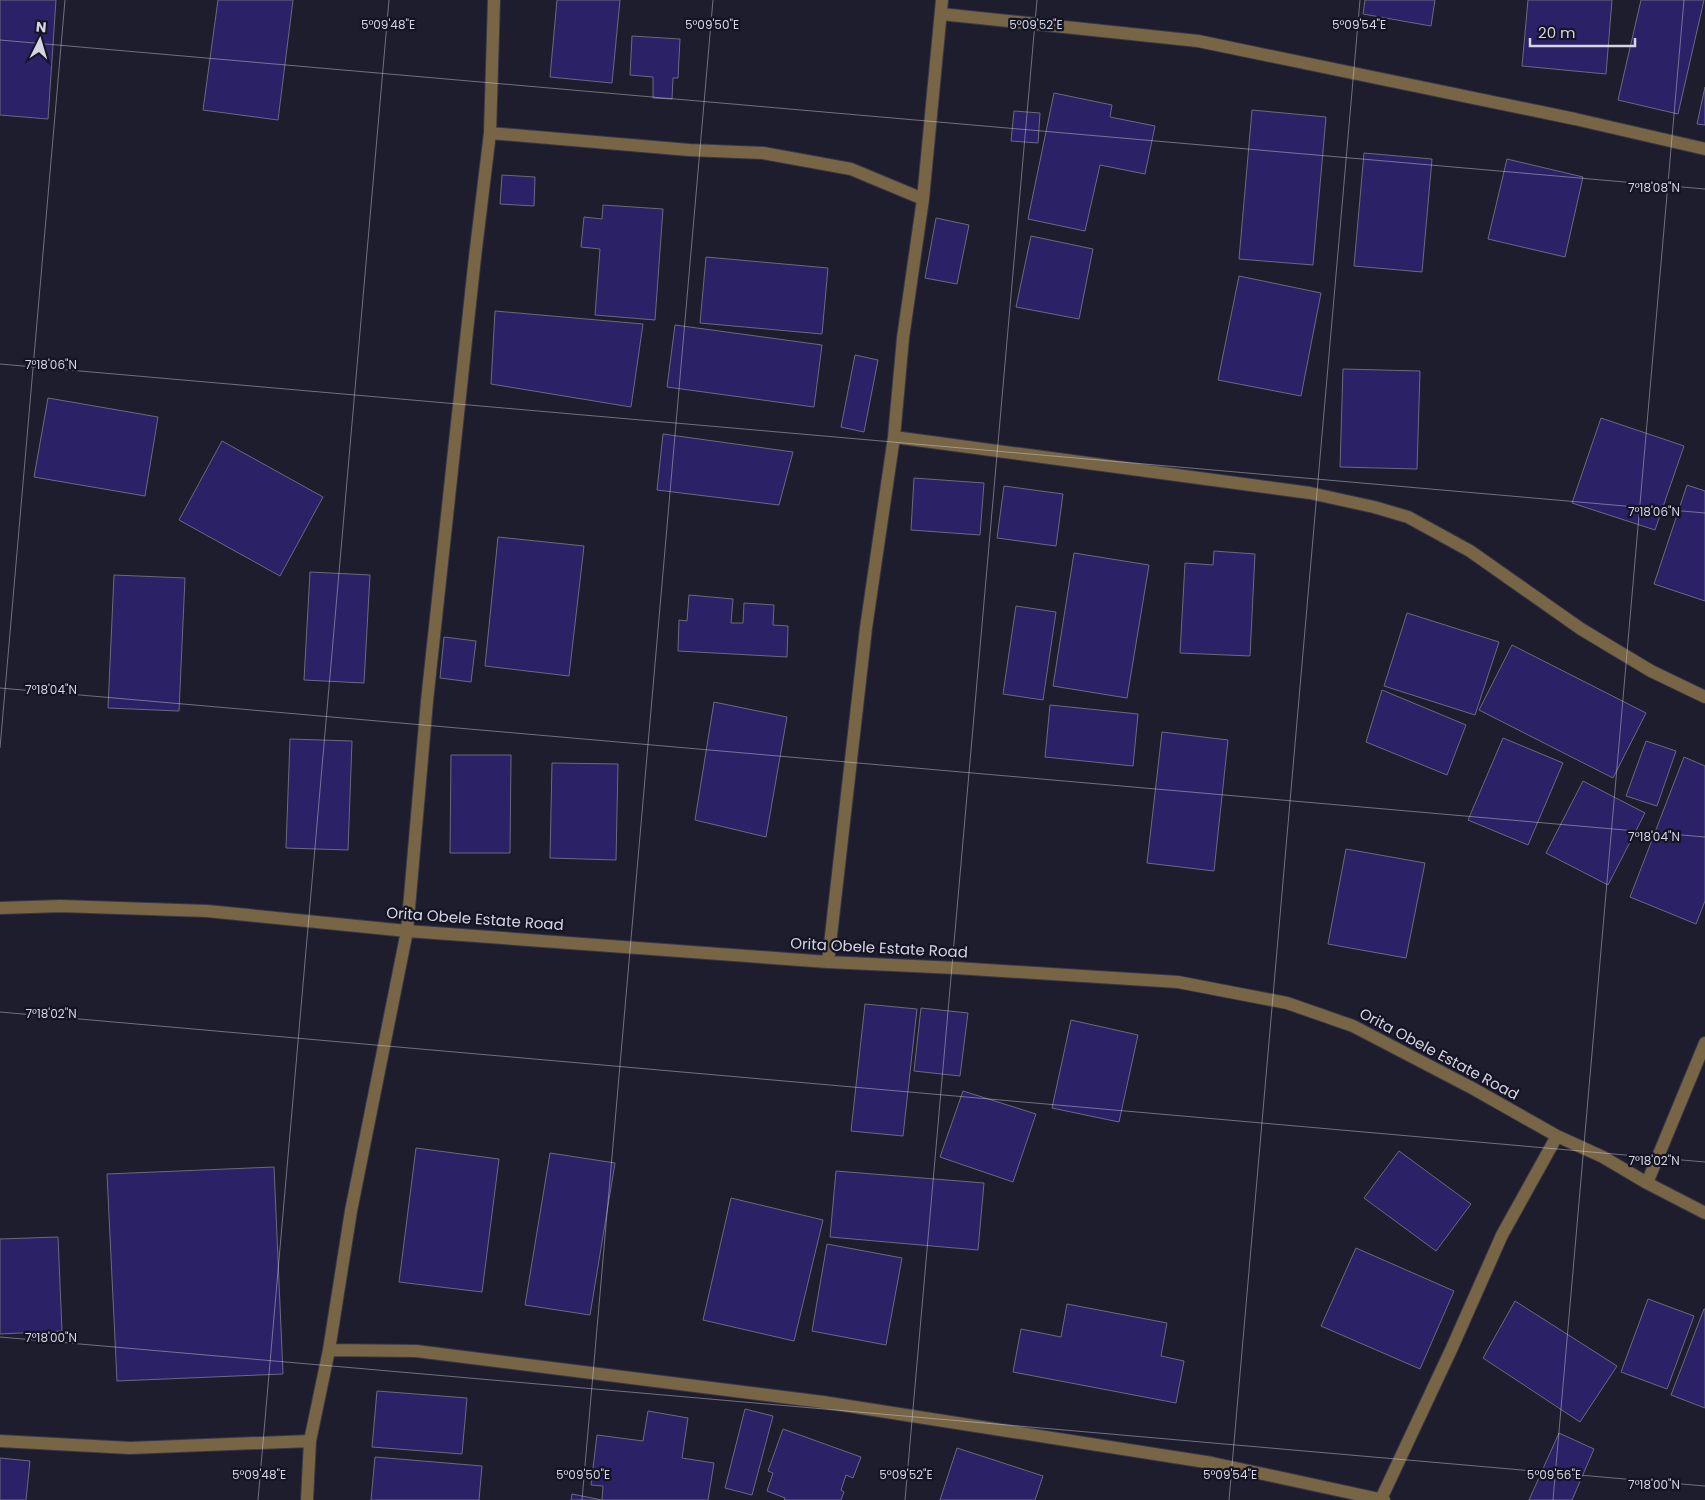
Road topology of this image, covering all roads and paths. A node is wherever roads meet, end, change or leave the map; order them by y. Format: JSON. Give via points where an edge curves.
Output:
{"nodes":[{"id":1,"x":494,"y":0,"type":"edge"},
{"id":2,"x":942,"y":0,"type":"edge"},
{"id":3,"x":941,"y":14,"type":"junction"},
{"id":4,"x":490,"y":133,"type":"junction"},
{"id":5,"x":1705,"y":149,"type":"edge"},
{"id":6,"x":923,"y":199,"type":"junction"},
{"id":7,"x":894,"y":437,"type":"junction"},
{"id":8,"x":1705,"y":697,"type":"edge"},
{"id":9,"x":0,"y":908,"type":"edge"},
{"id":10,"x":407,"y":931,"type":"junction"},
{"id":11,"x":828,"y":962,"type":"junction"},
{"id":12,"x":1705,"y":1043,"type":"edge"},
{"id":13,"x":1557,"y":1136,"type":"junction"},
{"id":14,"x":1647,"y":1183,"type":"junction"},
{"id":15,"x":1705,"y":1213,"type":"edge"},
{"id":16,"x":329,"y":1350,"type":"junction"},
{"id":17,"x":0,"y":1441,"type":"edge"},
{"id":18,"x":310,"y":1441,"type":"junction"},
{"id":19,"x":1382,"y":1499,"type":"edge"},
{"id":20,"x":307,"y":1500,"type":"edge"}],
"edges":[{"from":1,"to":4,"type":"street"},
{"from":2,"to":3,"type":"street"},
{"from":3,"to":5,"type":"street","via":[[1198,41]]},
{"from":3,"to":6,"type":"street"},
{"from":4,"to":6,"type":"street","via":[[763,153],[851,169]]},
{"from":4,"to":10,"type":"street","via":[[427,700]]},
{"from":6,"to":7,"type":"street","via":[[903,338]]},
{"from":7,"to":8,"type":"street","via":[[1310,493],[1408,517],[1470,551],[1582,629],[1643,666]]},
{"from":7,"to":11,"type":"street","via":[[866,628]]},
{"from":9,"to":10,"type":"street","name":"Orita Obele Estate Road","via":[[61,906],[207,911]]},
{"from":10,"to":11,"type":"street","name":"Orita Obele Estate Road"},
{"from":10,"to":16,"type":"street","via":[[351,1211]]},
{"from":11,"to":13,"type":"street","name":"Orita Obele Estate Road","via":[[1178,982],[1287,1003],[1353,1026]]},
{"from":12,"to":14,"type":"street"},
{"from":13,"to":14,"type":"street","name":"Orita Obele Estate Road","via":[[1604,1156]]},
{"from":13,"to":19,"type":"street","via":[[1502,1235]]},
{"from":14,"to":15,"type":"street","name":"Orita Obele Estate Road"},
{"from":16,"to":18,"type":"street"},
{"from":16,"to":19,"type":"street","via":[[416,1352],[823,1402],[1212,1463]]},
{"from":17,"to":18,"type":"street","via":[[130,1448]]},
{"from":18,"to":20,"type":"street"}]}
